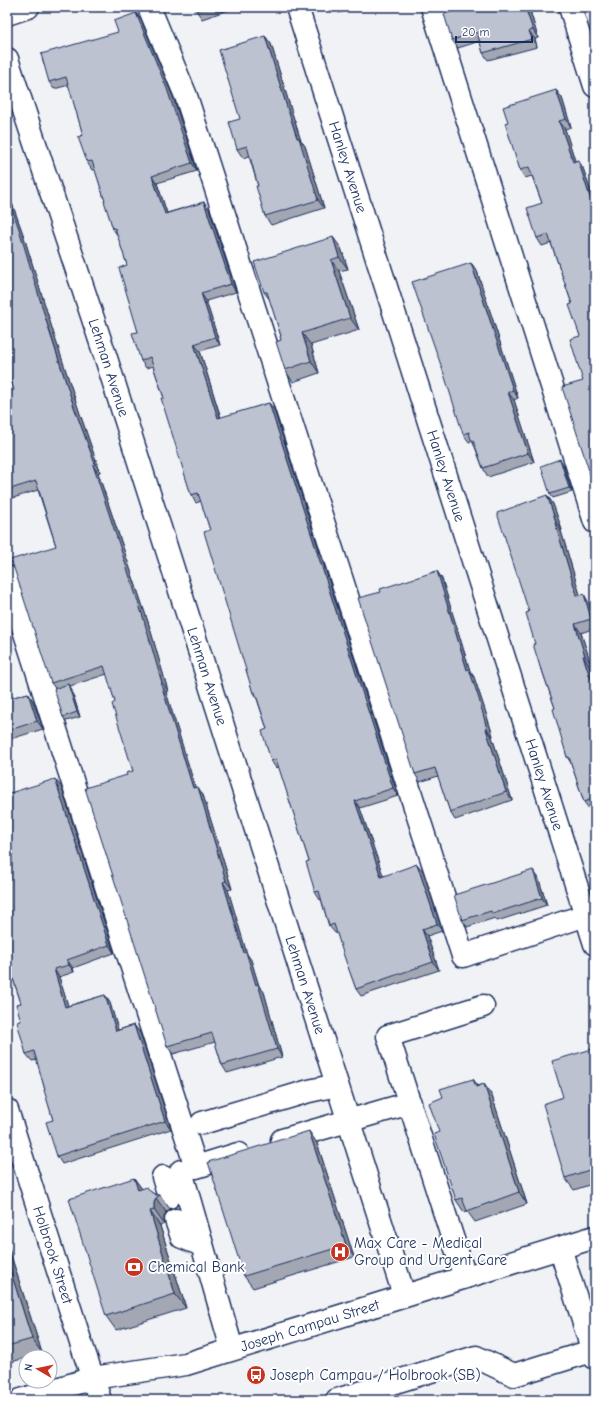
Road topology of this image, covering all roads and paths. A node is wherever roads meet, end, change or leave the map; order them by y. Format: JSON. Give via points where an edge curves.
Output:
{"nodes":[{"id":1,"x":28,"y":7,"type":"edge"},
{"id":2,"x":149,"y":7,"type":"edge"},
{"id":3,"x":297,"y":7,"type":"edge"},
{"id":4,"x":432,"y":7,"type":"edge"},
{"id":5,"x":570,"y":7,"type":"edge"},
{"id":6,"x":7,"y":14,"type":"edge"},
{"id":7,"x":7,"y":58,"type":"edge"},
{"id":8,"x":595,"y":86,"type":"edge"},
{"id":9,"x":595,"y":522,"type":"edge"},
{"id":10,"x":7,"y":577,"type":"edge"},
{"id":11,"x":586,"y":915,"type":"junction"},
{"id":12,"x":595,"y":944,"type":"edge"},
{"id":13,"x":483,"y":1006,"type":"dead end"},
{"id":14,"x":337,"y":1085,"type":"junction"},
{"id":15,"x":410,"y":1104,"type":"junction"},
{"id":16,"x":7,"y":1110,"type":"edge"},
{"id":17,"x":348,"y":1120,"type":"junction"},
{"id":18,"x":202,"y":1123,"type":"dead end"},
{"id":19,"x":171,"y":1182,"type":"dead end"},
{"id":20,"x":176,"y":1220,"type":"dead end"},
{"id":21,"x":595,"y":1237,"type":"edge"},
{"id":22,"x":202,"y":1245,"type":"junction"},
{"id":23,"x":560,"y":1248,"type":"junction"},
{"id":24,"x":465,"y":1277,"type":"junction"},
{"id":25,"x":404,"y":1296,"type":"junction"},
{"id":26,"x":232,"y":1349,"type":"junction"},
{"id":27,"x":594,"y":1353,"type":"edge"},
{"id":28,"x":93,"y":1378,"type":"junction"},
{"id":29,"x":21,"y":1400,"type":"edge"},
{"id":30,"x":100,"y":1400,"type":"edge"},
{"id":31,"x":337,"y":1400,"type":"edge"}],
"edges":[{"from":1,"to":6,"type":"street"},
{"from":2,"to":11,"type":"street","via":[[186,96],[463,956]]},
{"from":3,"to":11,"type":"street","name":"Hanley Avenue"},
{"from":4,"to":9,"type":"street"},
{"from":5,"to":8,"type":"street"},
{"from":7,"to":14,"type":"street","name":"Lehman Avenue","via":[[105,355]]},
{"from":10,"to":17,"type":"street","via":[[196,1167]]},
{"from":11,"to":12,"type":"street","name":"Hanley Avenue"},
{"from":13,"to":15,"type":"street","via":[[388,1036]]},
{"from":14,"to":17,"type":"street","name":"Lehman Avenue"},
{"from":14,"to":18,"type":"street"},
{"from":15,"to":17,"type":"street"},
{"from":15,"to":24,"type":"street"},
{"from":16,"to":28,"type":"street","name":"Holbrook Street"},
{"from":17,"to":25,"type":"street","name":"Lehman Avenue"},
{"from":19,"to":22,"type":"street"},
{"from":20,"to":22,"type":"street","via":[[182,1237]]},
{"from":21,"to":23,"type":"street","name":"Joseph Campau Street"},
{"from":22,"to":26,"type":"street"},
{"from":23,"to":24,"type":"street","name":"Joseph Campau Street"},
{"from":23,"to":27,"type":"street"},
{"from":24,"to":25,"type":"street","name":"Joseph Campau Street"},
{"from":25,"to":26,"type":"street","name":"Joseph Campau Street"},
{"from":26,"to":28,"type":"street","name":"Joseph Campau Street","via":[[186,1364]]},
{"from":27,"to":31,"type":"street","via":[[514,1375],[476,1357]]},
{"from":28,"to":29,"type":"street","name":"Joseph Campau Street"},
{"from":28,"to":30,"type":"street","name":"Holbrook Street"}]}
